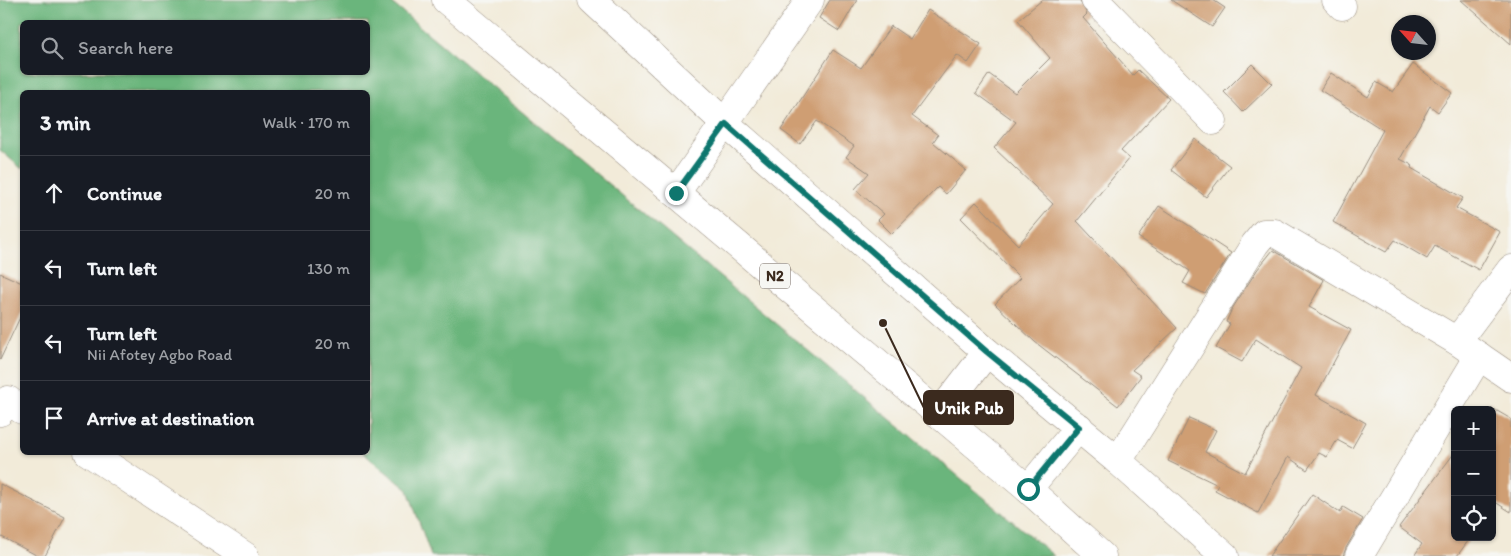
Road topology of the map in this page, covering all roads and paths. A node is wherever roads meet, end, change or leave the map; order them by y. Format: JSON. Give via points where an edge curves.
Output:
{"nodes":[{"id":1,"x":446,"y":0,"type":"edge"},
{"id":2,"x":592,"y":0,"type":"edge"},
{"id":3,"x":810,"y":0,"type":"edge"},
{"id":4,"x":1095,"y":0,"type":"edge"},
{"id":5,"x":1213,"y":121,"type":"dead end"},
{"id":6,"x":726,"y":124,"type":"junction"},
{"id":7,"x":676,"y":193,"type":"junction"},
{"id":8,"x":1511,"y":269,"type":"edge"},
{"id":9,"x":1457,"y":341,"type":"junction"},
{"id":10,"x":987,"y":352,"type":"junction"},
{"id":11,"x":1479,"y":356,"type":"junction"},
{"id":12,"x":1511,"y":378,"type":"edge"},
{"id":13,"x":20,"y":409,"type":"edge"},
{"id":14,"x":0,"y":412,"type":"edge"},
{"id":15,"x":938,"y":414,"type":"junction"},
{"id":16,"x":1079,"y":427,"type":"junction"},
{"id":17,"x":93,"y":455,"type":"edge"},
{"id":18,"x":1118,"y":461,"type":"junction"},
{"id":19,"x":1028,"y":489,"type":"junction"},
{"id":20,"x":245,"y":556,"type":"edge"},
{"id":21,"x":1102,"y":556,"type":"edge"},
{"id":22,"x":1225,"y":556,"type":"edge"},
{"id":23,"x":1359,"y":556,"type":"edge"}],
"edges":[{"from":1,"to":7,"type":"main road","number":"N2"},
{"from":2,"to":6,"type":"main road"},
{"from":3,"to":6,"type":"main road"},
{"from":4,"to":5,"type":"main road"},
{"from":6,"to":7,"type":"main road"},
{"from":6,"to":10,"type":"main road"},
{"from":7,"to":15,"type":"main road","number":"N2"},
{"from":8,"to":9,"type":"main road"},
{"from":9,"to":11,"type":"main road"},
{"from":9,"to":18,"type":"main road","via":[[1280,236],[1264,233]]},
{"from":10,"to":15,"type":"main road"},
{"from":10,"to":16,"type":"main road"},
{"from":11,"to":12,"type":"main road"},
{"from":11,"to":23,"type":"main road"},
{"from":13,"to":14,"type":"main road","via":[[8,400]]},
{"from":15,"to":19,"type":"main road","number":"N2"},
{"from":16,"to":18,"type":"main road"},
{"from":16,"to":19,"type":"main road"},
{"from":17,"to":20,"type":"main road"},
{"from":18,"to":22,"type":"main road"},
{"from":19,"to":21,"type":"main road","number":"N2"}]}
